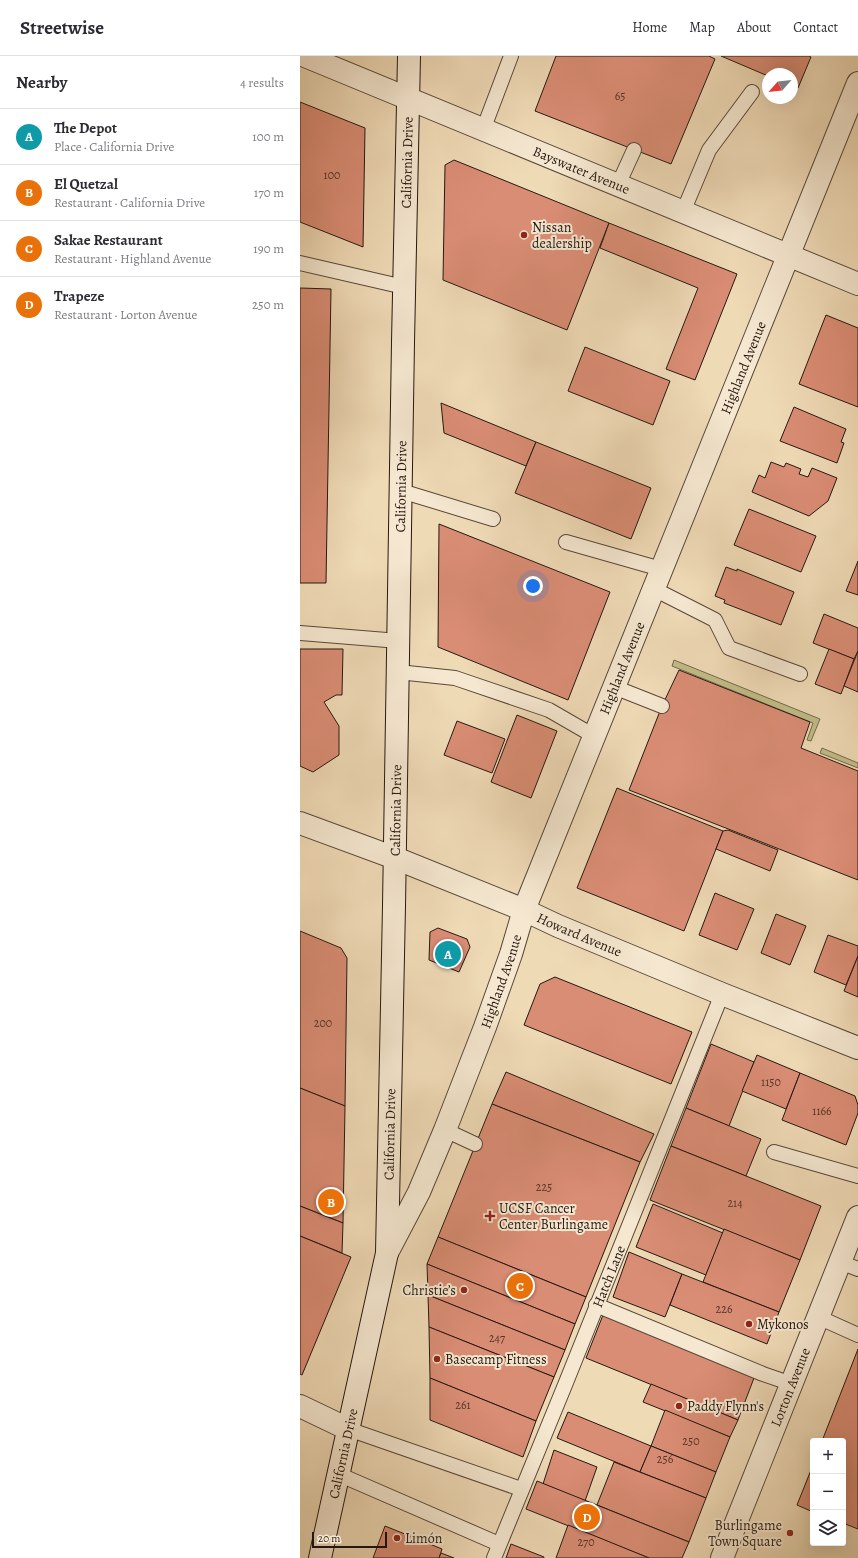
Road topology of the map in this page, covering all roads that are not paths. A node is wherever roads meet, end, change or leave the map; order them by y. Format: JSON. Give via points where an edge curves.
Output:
{"nodes":[{"id":1,"x":305,"y":56,"type":"edge"},
{"id":2,"x":409,"y":56,"type":"edge"},
{"id":3,"x":511,"y":56,"type":"edge"},
{"id":4,"x":858,"y":83,"type":"edge"},
{"id":5,"x":752,"y":92,"type":"dead end"},
{"id":6,"x":408,"y":98,"type":"junction"},
{"id":7,"x":483,"y":130,"type":"junction"},
{"id":8,"x":634,"y":150,"type":"dead end"},
{"id":9,"x":618,"y":185,"type":"junction"},
{"id":10,"x":683,"y":212,"type":"junction"},
{"id":11,"x":788,"y":256,"type":"junction"},
{"id":12,"x":300,"y":263,"type":"edge"},
{"id":13,"x":858,"y":284,"type":"edge"},
{"id":14,"x":404,"y":287,"type":"junction"},
{"id":15,"x":401,"y":491,"type":"junction"},
{"id":16,"x":493,"y":519,"type":"dead end"},
{"id":17,"x":566,"y":542,"type":"dead end"},
{"id":18,"x":658,"y":579,"type":"junction"},
{"id":19,"x":300,"y":633,"type":"edge"},
{"id":20,"x":399,"y":641,"type":"junction"},
{"id":21,"x":398,"y":672,"type":"junction"},
{"id":22,"x":800,"y":674,"type":"dead end"},
{"id":23,"x":614,"y":687,"type":"junction"},
{"id":24,"x":662,"y":706,"type":"dead end"},
{"id":25,"x":594,"y":736,"type":"junction"},
{"id":26,"x":300,"y":823,"type":"edge"},
{"id":27,"x":395,"y":858,"type":"junction"},
{"id":28,"x":524,"y":910,"type":"junction"},
{"id":29,"x":722,"y":994,"type":"junction"},
{"id":30,"x":858,"y":1048,"type":"edge"},
{"id":31,"x":445,"y":1130,"type":"junction"},
{"id":32,"x":475,"y":1144,"type":"dead end"},
{"id":33,"x":774,"y":1152,"type":"dead end"},
{"id":34,"x":858,"y":1176,"type":"edge"},
{"id":35,"x":858,"y":1217,"type":"edge"},
{"id":36,"x":387,"y":1253,"type":"junction"},
{"id":37,"x":849,"y":1266,"type":"edge"},
{"id":38,"x":596,"y":1305,"type":"junction"},
{"id":39,"x":818,"y":1317,"type":"junction"},
{"id":40,"x":858,"y":1335,"type":"edge"},
{"id":41,"x":792,"y":1384,"type":"junction"},
{"id":42,"x":300,"y":1406,"type":"edge"},
{"id":43,"x":348,"y":1429,"type":"junction"},
{"id":44,"x":338,"y":1474,"type":"junction"},
{"id":45,"x":521,"y":1489,"type":"junction"},
{"id":46,"x":499,"y":1544,"type":"junction"},
{"id":47,"x":320,"y":1558,"type":"edge"},
{"id":48,"x":494,"y":1558,"type":"edge"},
{"id":49,"x":722,"y":1558,"type":"edge"}],
"edges":[{"from":1,"to":6,"type":"street","name":"Bayswater Avenue"},
{"from":2,"to":6,"type":"street","name":"California Drive"},
{"from":3,"to":7,"type":"lane"},
{"from":4,"to":11,"type":"street","name":"Highland Avenue"},
{"from":5,"to":10,"type":"lane","via":[[709,150]]},
{"from":6,"to":7,"type":"street","name":"Bayswater Avenue"},
{"from":6,"to":14,"type":"street","name":"California Drive"},
{"from":7,"to":9,"type":"street","name":"Bayswater Avenue"},
{"from":8,"to":9,"type":"lane"},
{"from":9,"to":10,"type":"street","name":"Bayswater Avenue"},
{"from":10,"to":11,"type":"street","name":"Bayswater Avenue"},
{"from":11,"to":13,"type":"street","name":"Bayswater Avenue"},
{"from":11,"to":18,"type":"street","name":"Highland Avenue"},
{"from":12,"to":14,"type":"lane"},
{"from":14,"to":15,"type":"street","name":"California Drive"},
{"from":15,"to":16,"type":"lane"},
{"from":15,"to":20,"type":"street","name":"California Drive"},
{"from":17,"to":18,"type":"lane"},
{"from":18,"to":22,"type":"lane","via":[[715,620],[729,648]]},
{"from":18,"to":23,"type":"street","name":"Highland Avenue"},
{"from":19,"to":20,"type":"lane"},
{"from":20,"to":21,"type":"street","name":"California Drive"},
{"from":21,"to":25,"type":"lane","via":[[455,678],[549,710]]},
{"from":21,"to":27,"type":"street","name":"California Drive"},
{"from":23,"to":24,"type":"lane"},
{"from":23,"to":25,"type":"street","name":"Highland Avenue"},
{"from":25,"to":28,"type":"street","name":"Highland Avenue"},
{"from":26,"to":27,"type":"street","name":"Howard Avenue"},
{"from":27,"to":28,"type":"street","name":"Howard Avenue"},
{"from":27,"to":36,"type":"street","name":"California Drive"},
{"from":28,"to":29,"type":"street","name":"Howard Avenue"},
{"from":28,"to":31,"type":"street","name":"Highland Avenue","via":[[485,1027]]},
{"from":29,"to":30,"type":"street","name":"Howard Avenue"},
{"from":29,"to":38,"type":"lane","name":"Hatch Lane"},
{"from":31,"to":32,"type":"lane"},
{"from":31,"to":36,"type":"street","name":"Highland Avenue","via":[[419,1192]]},
{"from":33,"to":34,"type":"lane"},
{"from":35,"to":37,"type":"street","name":"Lorton Avenue"},
{"from":36,"to":43,"type":"street","name":"California Drive"},
{"from":37,"to":39,"type":"street","name":"Lorton Avenue"},
{"from":38,"to":41,"type":"lane","via":[[662,1336]]},
{"from":38,"to":45,"type":"lane","name":"Hatch Lane"},
{"from":39,"to":40,"type":"lane"},
{"from":39,"to":41,"type":"street","name":"Lorton Avenue"},
{"from":41,"to":49,"type":"street","name":"Lorton Avenue"},
{"from":42,"to":43,"type":"street"},
{"from":43,"to":44,"type":"street","name":"California Drive"},
{"from":43,"to":45,"type":"lane"},
{"from":44,"to":46,"type":"lane"},
{"from":44,"to":47,"type":"street","name":"California Drive"},
{"from":45,"to":46,"type":"lane","name":"Hatch Lane"},
{"from":46,"to":48,"type":"lane","name":"Hatch Lane"}]}
